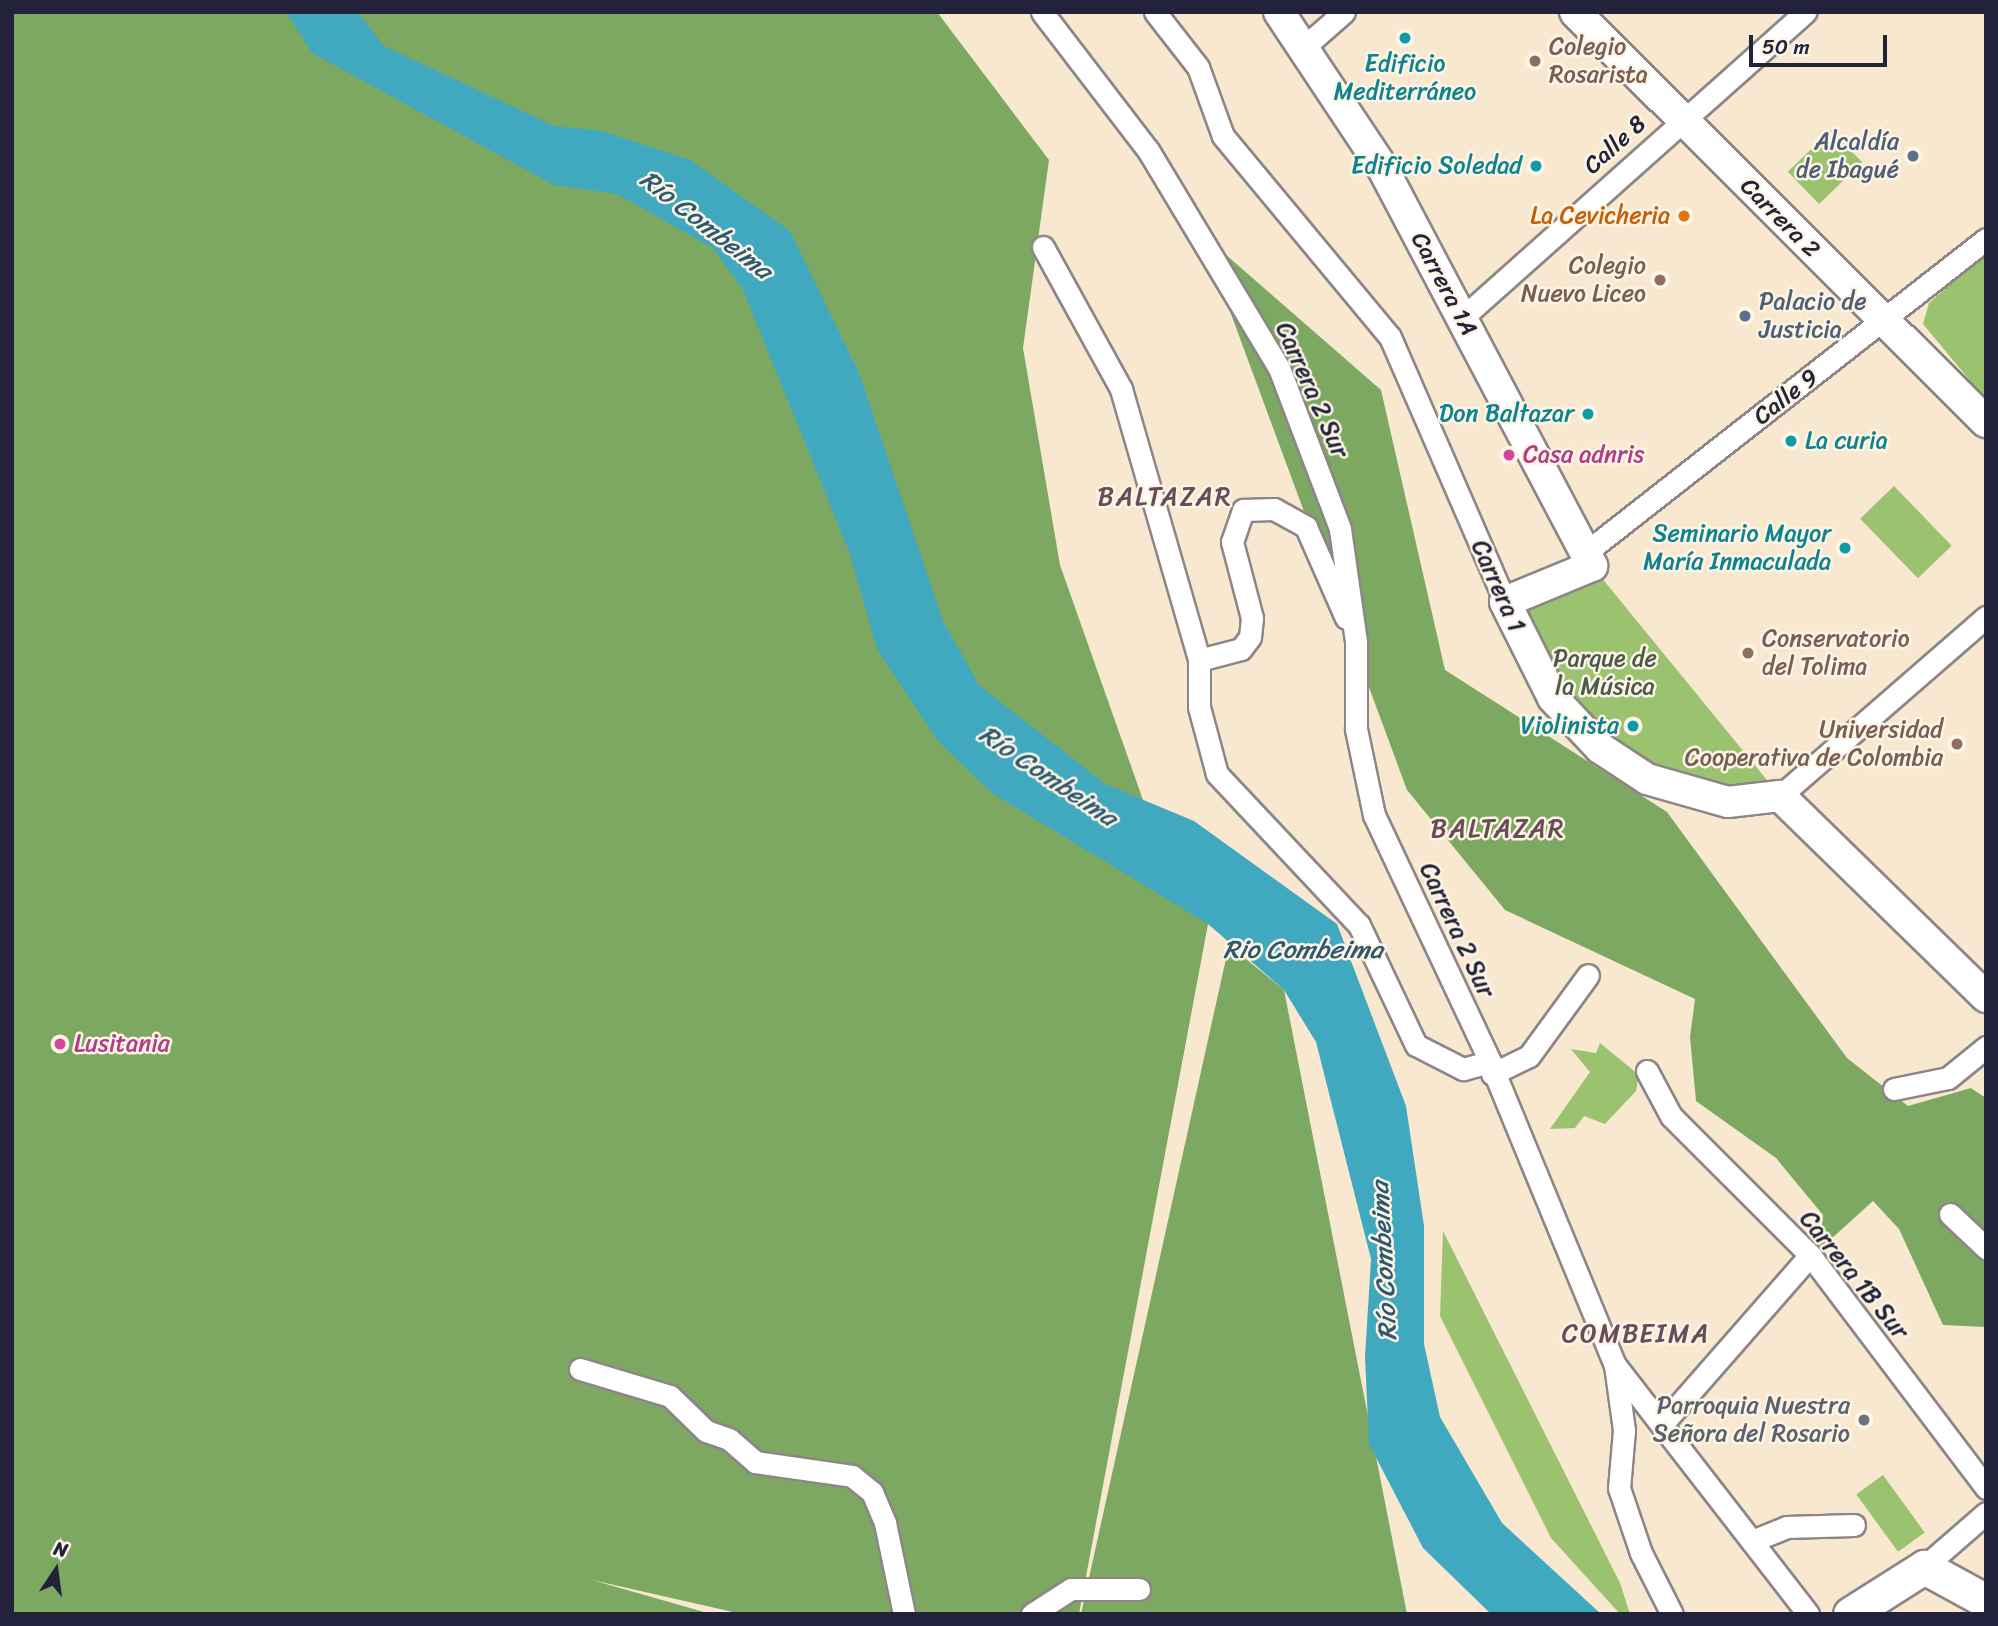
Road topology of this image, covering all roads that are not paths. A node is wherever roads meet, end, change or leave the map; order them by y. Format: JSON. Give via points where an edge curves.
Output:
{"nodes":[{"id":1,"x":1042,"y":12,"type":"edge"},
{"id":2,"x":1155,"y":12,"type":"edge"},
{"id":3,"x":1279,"y":12,"type":"edge"},
{"id":4,"x":1344,"y":12,"type":"edge"},
{"id":5,"x":1575,"y":12,"type":"edge"},
{"id":6,"x":1805,"y":12,"type":"edge"},
{"id":7,"x":1304,"y":47,"type":"junction"},
{"id":8,"x":1681,"y":120,"type":"junction"},
{"id":9,"x":1986,"y":239,"type":"edge"},
{"id":10,"x":1044,"y":247,"type":"dead end"},
{"id":11,"x":1462,"y":318,"type":"junction"},
{"id":12,"x":1884,"y":321,"type":"junction"},
{"id":13,"x":1986,"y":422,"type":"edge"},
{"id":14,"x":1588,"y":559,"type":"junction"},
{"id":15,"x":1505,"y":602,"type":"junction"},
{"id":16,"x":1986,"y":617,"type":"edge"},
{"id":17,"x":1356,"y":642,"type":"junction"},
{"id":18,"x":1199,"y":660,"type":"junction"},
{"id":19,"x":1780,"y":796,"type":"junction"},
{"id":20,"x":1588,"y":975,"type":"dead end"},
{"id":21,"x":1986,"y":997,"type":"edge"},
{"id":22,"x":1986,"y":1047,"type":"edge"},
{"id":23,"x":1491,"y":1068,"type":"junction"},
{"id":24,"x":1647,"y":1071,"type":"dead end"},
{"id":25,"x":1894,"y":1088,"type":"dead end"},
{"id":26,"x":1950,"y":1214,"type":"dead end"},
{"id":27,"x":1986,"y":1248,"type":"edge"},
{"id":28,"x":1810,"y":1255,"type":"junction"},
{"id":29,"x":1615,"y":1364,"type":"junction"},
{"id":30,"x":580,"y":1369,"type":"dead end"},
{"id":31,"x":1664,"y":1422,"type":"junction"},
{"id":32,"x":1986,"y":1488,"type":"edge"},
{"id":33,"x":1986,"y":1513,"type":"edge"},
{"id":34,"x":1854,"y":1525,"type":"dead end"},
{"id":35,"x":1752,"y":1541,"type":"junction"},
{"id":36,"x":1923,"y":1567,"type":"junction"},
{"id":37,"x":1139,"y":1589,"type":"dead end"},
{"id":38,"x":1986,"y":1601,"type":"edge"},
{"id":39,"x":904,"y":1614,"type":"edge"},
{"id":40,"x":1032,"y":1614,"type":"edge"},
{"id":41,"x":1672,"y":1614,"type":"edge"},
{"id":42,"x":1808,"y":1614,"type":"edge"},
{"id":43,"x":1850,"y":1614,"type":"edge"}],
"edges":[{"from":1,"to":17,"type":"street","name":"Carrera 2 Sur","via":[[1148,150],[1279,368],[1340,529]]},
{"from":2,"to":15,"type":"street","name":"Carrera 1","via":[[1198,67],[1223,136],[1390,337]]},
{"from":3,"to":7,"type":"street","name":"Carrera 1A"},
{"from":4,"to":7,"type":"street"},
{"from":5,"to":8,"type":"street","name":"Carrera 2"},
{"from":6,"to":8,"type":"street","name":"Calle 8"},
{"from":7,"to":11,"type":"street","name":"Carrera 1A","via":[[1382,167]]},
{"from":8,"to":11,"type":"street","name":"Calle 8"},
{"from":8,"to":12,"type":"street","name":"Carrera 2"},
{"from":9,"to":12,"type":"street","name":"Calle 9"},
{"from":10,"to":18,"type":"street","via":[[1121,389]]},
{"from":11,"to":14,"type":"street","name":"Carrera 1A"},
{"from":12,"to":13,"type":"street","name":"Carrera 2"},
{"from":12,"to":14,"type":"street","name":"Calle 9"},
{"from":14,"to":15,"type":"street","name":"Calle 9"},
{"from":15,"to":19,"type":"street","name":"Carrera 1","via":[[1559,706],[1624,766],[1704,799],[1746,803]]},
{"from":16,"to":19,"type":"street"},
{"from":17,"to":18,"type":"street","via":[[1306,527],[1286,512],[1258,506],[1243,510],[1232,542],[1252,618],[1250,636],[1241,649]]},
{"from":17,"to":23,"type":"street","name":"Carrera 2 Sur","via":[[1356,729],[1374,816]]},
{"from":18,"to":23,"type":"street","via":[[1199,707],[1217,774],[1359,925],[1416,1045],[1463,1069]]},
{"from":19,"to":21,"type":"street"},
{"from":20,"to":23,"type":"street","via":[[1529,1056]]},
{"from":22,"to":25,"type":"street","via":[[1948,1078]]},
{"from":23,"to":29,"type":"street","name":"Carrera 2 Sur"},
{"from":24,"to":28,"type":"street","name":"Carrera 1B Sur","via":[[1671,1116]]},
{"from":26,"to":27,"type":"street"},
{"from":28,"to":31,"type":"street"},
{"from":28,"to":32,"type":"street","name":"Carrera 1B Sur"},
{"from":29,"to":31,"type":"street","name":"Carrera 2 Sur"},
{"from":29,"to":41,"type":"street","via":[[1624,1430],[1619,1488],[1641,1553]]},
{"from":30,"to":39,"type":"street","via":[[670,1396],[706,1431],[729,1439],[755,1462],[852,1476],[872,1492],[885,1523]]},
{"from":31,"to":35,"type":"street","name":"Carrera 2 Sur"},
{"from":33,"to":36,"type":"street"},
{"from":34,"to":35,"type":"street","via":[[1786,1527]]},
{"from":35,"to":42,"type":"street","name":"Carrera 2 Sur"},
{"from":36,"to":38,"type":"main road"},
{"from":36,"to":43,"type":"main road"},
{"from":37,"to":40,"type":"street","via":[[1071,1589]]}]}
